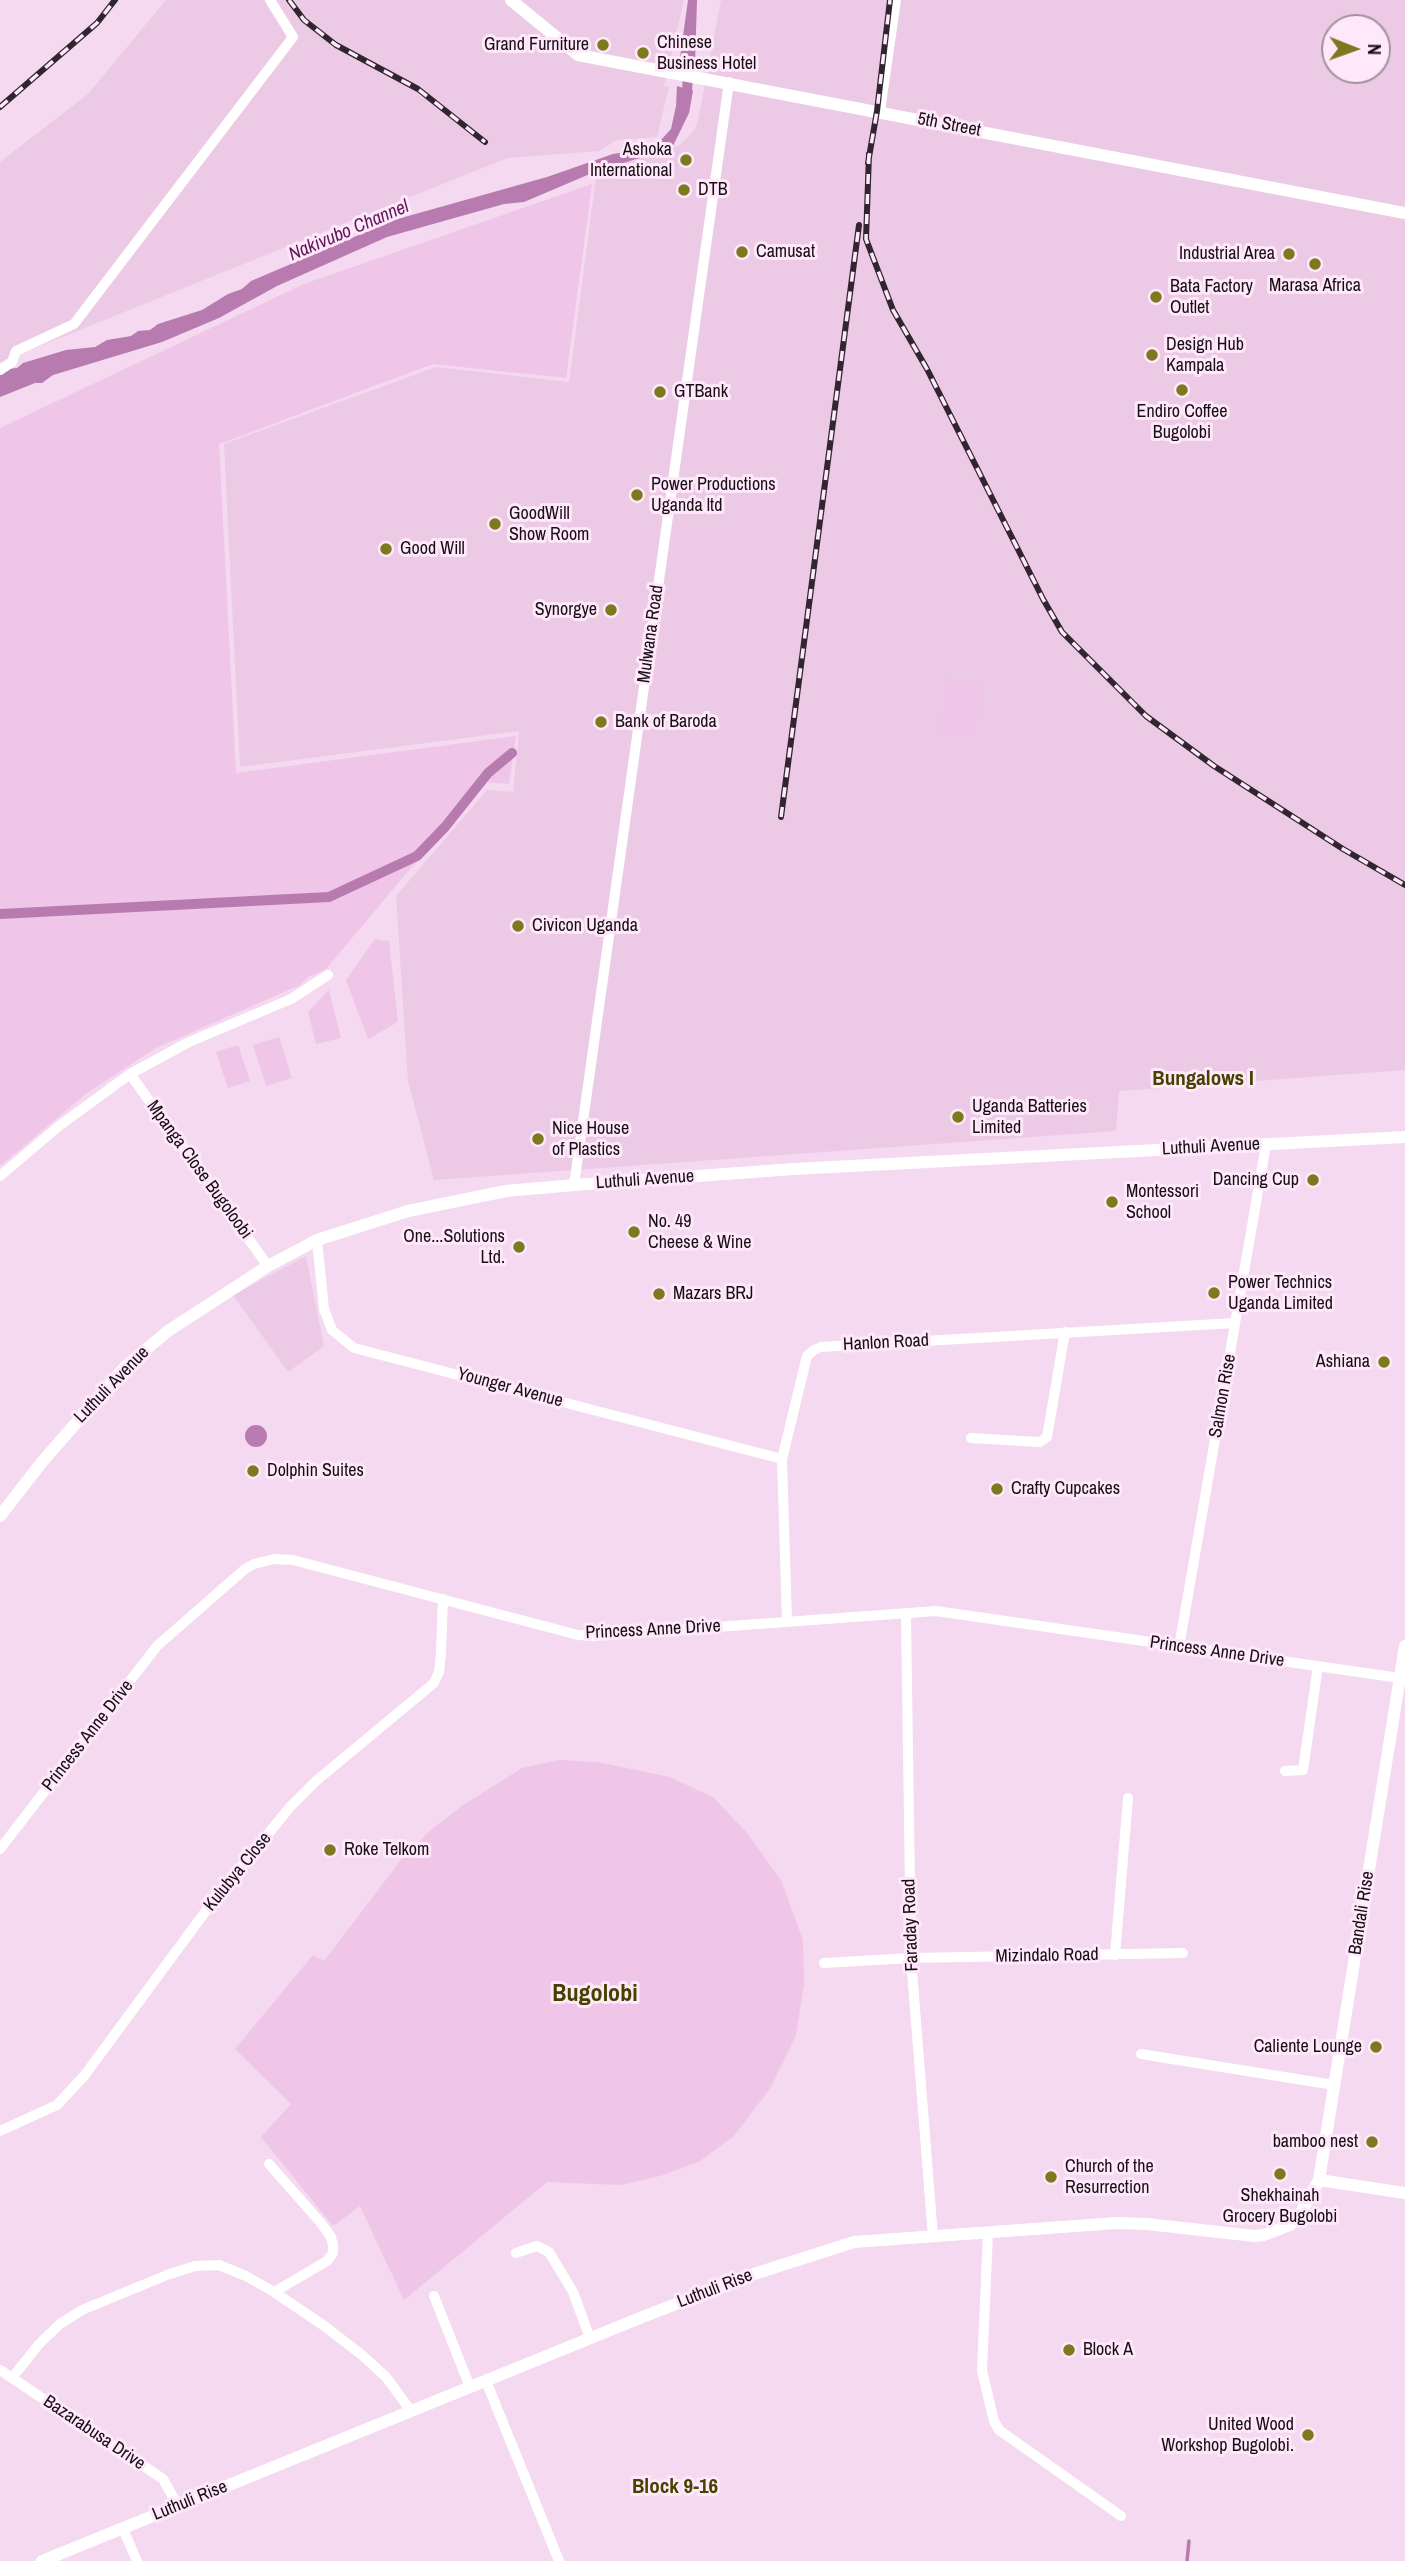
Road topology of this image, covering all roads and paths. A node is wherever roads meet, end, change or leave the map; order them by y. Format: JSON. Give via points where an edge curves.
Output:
{"nodes":[{"id":1,"x":270,"y":0,"type":"edge"},
{"id":2,"x":512,"y":0,"type":"edge"},
{"id":3,"x":896,"y":0,"type":"edge"},
{"id":4,"x":729,"y":82,"type":"junction"},
{"id":5,"x":880,"y":111,"type":"junction"},
{"id":6,"x":1405,"y":213,"type":"edge"},
{"id":7,"x":0,"y":370,"type":"edge"},
{"id":8,"x":328,"y":975,"type":"dead end"},
{"id":9,"x":130,"y":1074,"type":"junction"},
{"id":10,"x":1405,"y":1137,"type":"edge"},
{"id":11,"x":1266,"y":1144,"type":"junction"},
{"id":12,"x":0,"y":1176,"type":"edge"},
{"id":13,"x":574,"y":1185,"type":"junction"},
{"id":14,"x":317,"y":1240,"type":"junction"},
{"id":15,"x":268,"y":1266,"type":"junction"},
{"id":16,"x":1235,"y":1323,"type":"junction"},
{"id":17,"x":1065,"y":1332,"type":"junction"},
{"id":18,"x":971,"y":1438,"type":"dead end"},
{"id":19,"x":782,"y":1459,"type":"junction"},
{"id":20,"x":0,"y":1516,"type":"edge"},
{"id":21,"x":443,"y":1599,"type":"junction"},
{"id":22,"x":906,"y":1614,"type":"junction"},
{"id":23,"x":787,"y":1621,"type":"junction"},
{"id":24,"x":1405,"y":1646,"type":"edge"},
{"id":25,"x":1179,"y":1647,"type":"junction"},
{"id":26,"x":1318,"y":1666,"type":"junction"},
{"id":27,"x":1400,"y":1678,"type":"junction"},
{"id":28,"x":1285,"y":1771,"type":"dead end"},
{"id":29,"x":1128,"y":1798,"type":"dead end"},
{"id":30,"x":0,"y":1849,"type":"edge"},
{"id":31,"x":1183,"y":1953,"type":"dead end"},
{"id":32,"x":1115,"y":1955,"type":"junction"},
{"id":33,"x":911,"y":1958,"type":"junction"},
{"id":34,"x":824,"y":1963,"type":"dead end"},
{"id":35,"x":1141,"y":2054,"type":"dead end"},
{"id":36,"x":1334,"y":2085,"type":"junction"},
{"id":37,"x":0,"y":2131,"type":"edge"},
{"id":38,"x":269,"y":2164,"type":"dead end"},
{"id":39,"x":1319,"y":2180,"type":"junction"},
{"id":40,"x":1405,"y":2193,"type":"edge"},
{"id":41,"x":988,"y":2233,"type":"junction"},
{"id":42,"x":933,"y":2237,"type":"junction"},
{"id":43,"x":516,"y":2253,"type":"dead end"},
{"id":44,"x":274,"y":2292,"type":"junction"},
{"id":45,"x":433,"y":2297,"type":"dead end"},
{"id":46,"x":590,"y":2338,"type":"junction"},
{"id":47,"x":0,"y":2370,"type":"edge"},
{"id":48,"x":12,"y":2378,"type":"junction"},
{"id":49,"x":486,"y":2381,"type":"junction"},
{"id":50,"x":470,"y":2387,"type":"junction"},
{"id":51,"x":411,"y":2411,"type":"junction"},
{"id":52,"x":178,"y":2506,"type":"junction"},
{"id":53,"x":1121,"y":2516,"type":"dead end"},
{"id":54,"x":123,"y":2529,"type":"junction"},
{"id":55,"x":42,"y":2561,"type":"edge"},
{"id":56,"x":137,"y":2561,"type":"edge"},
{"id":57,"x":559,"y":2561,"type":"edge"}],
"edges":[{"from":1,"to":7,"type":"street","via":[[293,37],[74,324],[16,351],[12,362]]},
{"from":2,"to":4,"type":"street","name":"5th Street","via":[[578,55]]},
{"from":3,"to":5,"type":"street"},
{"from":4,"to":5,"type":"street","name":"5th Street"},
{"from":4,"to":13,"type":"street","name":"Mulwana Road"},
{"from":5,"to":6,"type":"street","name":"5th Street"},
{"from":8,"to":9,"type":"street","via":[[291,999],[190,1042]]},
{"from":9,"to":12,"type":"street"},
{"from":9,"to":15,"type":"street","name":"Mpanga Close Bugoloobi"},
{"from":10,"to":11,"type":"street","name":"Luthuli Avenue"},
{"from":11,"to":13,"type":"street","name":"Luthuli Avenue"},
{"from":11,"to":16,"type":"street","name":"Salmon Rise"},
{"from":13,"to":14,"type":"street","name":"Luthuli Avenue","via":[[506,1191],[408,1211]]},
{"from":14,"to":15,"type":"street","name":"Luthuli Avenue"},
{"from":14,"to":19,"type":"street","name":"Younger Avenue","via":[[324,1309],[332,1330],[354,1348]]},
{"from":15,"to":20,"type":"street","name":"Luthuli Avenue","via":[[168,1331],[125,1367]]},
{"from":16,"to":17,"type":"street","name":"Hanlon Road"},
{"from":16,"to":25,"type":"street","name":"Salmon Rise"},
{"from":17,"to":18,"type":"street","via":[[1047,1437],[1040,1443]]},
{"from":17,"to":19,"type":"street","name":"Hanlon Road","via":[[814,1350],[807,1356]]},
{"from":19,"to":23,"type":"street","name":"Hanlon Road"},
{"from":21,"to":23,"type":"street","name":"Princess Anne Drive","via":[[562,1632],[593,1636]]},
{"from":21,"to":30,"type":"street","name":"Princess Anne Drive","via":[[293,1560],[254,1564],[157,1646]]},
{"from":21,"to":37,"type":"street","name":"Kulubya Close","via":[[439,1672],[434,1683],[290,1807],[57,2105]]},
{"from":22,"to":23,"type":"street","name":"Princess Anne Drive"},
{"from":22,"to":25,"type":"street","name":"Princess Anne Drive","via":[[957,1613]]},
{"from":22,"to":33,"type":"street","name":"Faraday Road"},
{"from":24,"to":27,"type":"street","name":"Bandali Rise"},
{"from":25,"to":26,"type":"street","name":"Princess Anne Drive"},
{"from":26,"to":27,"type":"street","name":"Princess Anne Drive"},
{"from":26,"to":28,"type":"street","via":[[1303,1770]]},
{"from":27,"to":36,"type":"street","name":"Bandali Rise"},
{"from":29,"to":32,"type":"street"},
{"from":31,"to":32,"type":"street","name":"Mizindalo Road"},
{"from":32,"to":33,"type":"street","name":"Mizindalo Road"},
{"from":33,"to":34,"type":"street","name":"Mizindalo Road"},
{"from":33,"to":42,"type":"street","name":"Faraday Road"},
{"from":35,"to":36,"type":"street"},
{"from":36,"to":39,"type":"street","name":"Bandali Rise"},
{"from":38,"to":44,"type":"street","via":[[321,2223],[334,2245],[327,2261]]},
{"from":39,"to":40,"type":"street"},
{"from":39,"to":41,"type":"street","name":"Luthuli Rise","via":[[1290,2225],[1264,2235],[1129,2224]]},
{"from":41,"to":42,"type":"street","name":"Luthuli Rise"},
{"from":41,"to":53,"type":"street","via":[[982,2371],[994,2421],[999,2430]]},
{"from":42,"to":46,"type":"street","name":"Luthuli Rise","via":[[854,2242],[812,2254]]},
{"from":43,"to":46,"type":"street","via":[[537,2246],[549,2252],[573,2291]]},
{"from":44,"to":48,"type":"street","via":[[219,2266],[195,2266],[167,2275],[101,2300],[60,2323]]},
{"from":44,"to":51,"type":"street","via":[[362,2355],[386,2377]]},
{"from":45,"to":50,"type":"street"},
{"from":46,"to":49,"type":"street","name":"Luthuli Rise"},
{"from":47,"to":48,"type":"street","name":"Bazarabusa Drive"},
{"from":48,"to":52,"type":"street","name":"Bazarabusa Drive","via":[[163,2479]]},
{"from":49,"to":50,"type":"street","name":"Luthuli Rise"},
{"from":49,"to":57,"type":"street"},
{"from":50,"to":51,"type":"street","name":"Luthuli Rise"},
{"from":51,"to":52,"type":"street","name":"Luthuli Rise"},
{"from":52,"to":54,"type":"street","name":"Luthuli Rise"},
{"from":54,"to":55,"type":"street","name":"Luthuli Rise"},
{"from":54,"to":56,"type":"street"}]}
